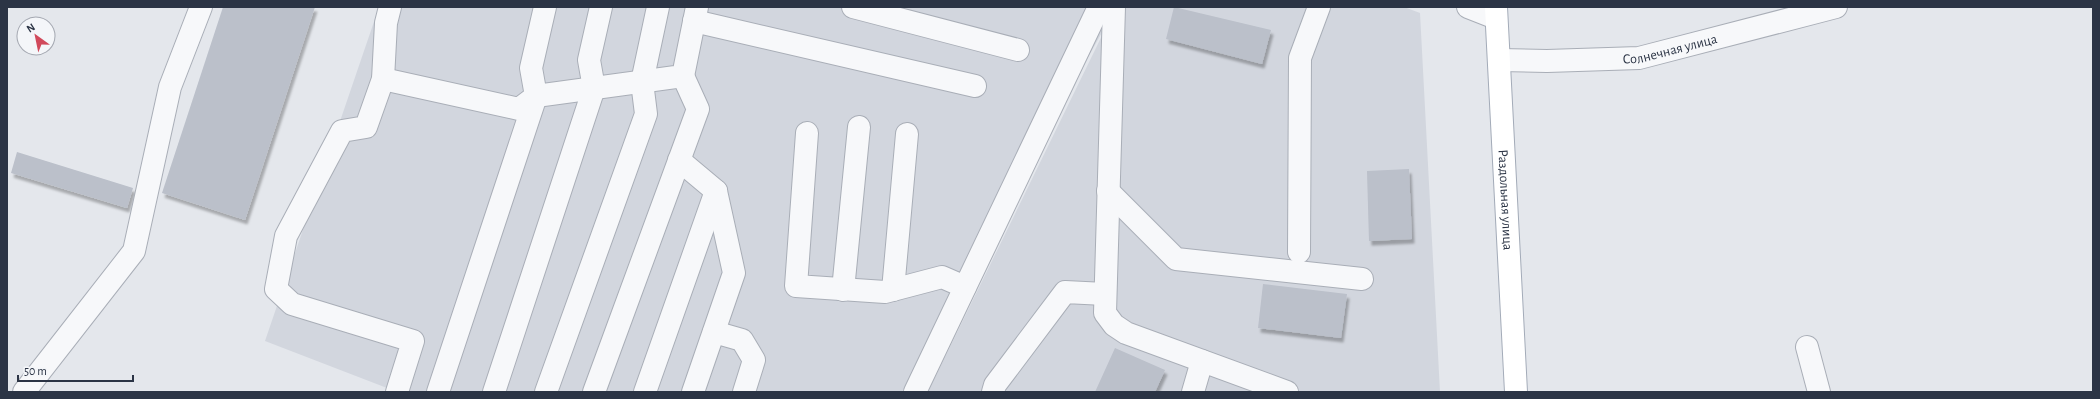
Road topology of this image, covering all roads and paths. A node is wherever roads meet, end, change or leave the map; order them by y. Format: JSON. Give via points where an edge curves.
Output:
{"nodes":[{"id":1,"x":201,"y":7,"type":"edge"},
{"id":2,"x":390,"y":7,"type":"edge"},
{"id":3,"x":545,"y":7,"type":"edge"},
{"id":4,"x":601,"y":7,"type":"edge"},
{"id":5,"x":658,"y":7,"type":"edge"},
{"id":6,"x":853,"y":7,"type":"edge"},
{"id":7,"x":1099,"y":7,"type":"edge"},
{"id":8,"x":1114,"y":7,"type":"edge"},
{"id":9,"x":1319,"y":7,"type":"edge"},
{"id":10,"x":1468,"y":7,"type":"edge"},
{"id":11,"x":1836,"y":7,"type":"edge"},
{"id":12,"x":1496,"y":12,"type":"edge"},
{"id":13,"x":696,"y":14,"type":"edge"},
{"id":14,"x":1018,"y":50,"type":"dead end"},
{"id":15,"x":1499,"y":60,"type":"junction"},
{"id":16,"x":683,"y":76,"type":"junction"},
{"id":17,"x":383,"y":79,"type":"junction"},
{"id":18,"x":642,"y":82,"type":"junction"},
{"id":19,"x":975,"y":86,"type":"dead end"},
{"id":20,"x":594,"y":88,"type":"junction"},
{"id":21,"x":536,"y":96,"type":"junction"},
{"id":22,"x":859,"y":127,"type":"dead end"},
{"id":23,"x":807,"y":133,"type":"dead end"},
{"id":24,"x":907,"y":134,"type":"dead end"},
{"id":25,"x":679,"y":160,"type":"junction"},
{"id":26,"x":716,"y":191,"type":"junction"},
{"id":27,"x":1108,"y":191,"type":"junction"},
{"id":28,"x":1299,"y":252,"type":"dead end"},
{"id":29,"x":1362,"y":280,"type":"dead end"},
{"id":30,"x":965,"y":287,"type":"junction"},
{"id":31,"x":844,"y":290,"type":"junction"},
{"id":32,"x":893,"y":290,"type":"junction"},
{"id":33,"x":1105,"y":294,"type":"junction"},
{"id":34,"x":714,"y":332,"type":"junction"},
{"id":35,"x":1806,"y":347,"type":"dead end"},
{"id":36,"x":1202,"y":361,"type":"junction"},
{"id":37,"x":24,"y":392,"type":"edge"},
{"id":38,"x":397,"y":392,"type":"edge"},
{"id":39,"x":438,"y":392,"type":"edge"},
{"id":40,"x":494,"y":392,"type":"edge"},
{"id":41,"x":546,"y":392,"type":"edge"},
{"id":42,"x":594,"y":392,"type":"edge"},
{"id":43,"x":645,"y":392,"type":"edge"},
{"id":44,"x":693,"y":392,"type":"edge"},
{"id":45,"x":744,"y":392,"type":"edge"},
{"id":46,"x":915,"y":392,"type":"edge"},
{"id":47,"x":993,"y":392,"type":"edge"},
{"id":48,"x":1192,"y":392,"type":"edge"},
{"id":49,"x":1287,"y":392,"type":"edge"},
{"id":50,"x":1516,"y":392,"type":"edge"},
{"id":51,"x":1819,"y":392,"type":"edge"}],
"edges":[{"from":1,"to":37,"type":"street","via":[[170,87],[134,252]]},
{"from":2,"to":17,"type":"street","via":[[386,23]]},
{"from":3,"to":21,"type":"street","via":[[531,68]]},
{"from":4,"to":20,"type":"street","via":[[589,60]]},
{"from":5,"to":18,"type":"street"},
{"from":6,"to":14,"type":"street"},
{"from":7,"to":30,"type":"street"},
{"from":8,"to":27,"type":"street"},
{"from":9,"to":28,"type":"street","via":[[1300,58]]},
{"from":10,"to":12,"type":"street"},
{"from":11,"to":15,"type":"street","name":"Солнечная улица","via":[[1639,58]]},
{"from":12,"to":15,"type":"main road","name":"Раздольная улица"},
{"from":13,"to":16,"type":"street"},
{"from":13,"to":19,"type":"street"},
{"from":15,"to":50,"type":"main road","name":"Раздольная улица"},
{"from":16,"to":18,"type":"street"},
{"from":16,"to":25,"type":"street","via":[[698,109]]},
{"from":17,"to":21,"type":"street","via":[[519,109]]},
{"from":17,"to":38,"type":"street","via":[[366,128],[342,131],[286,236],[276,289],[292,304],[413,341]]},
{"from":18,"to":20,"type":"street"},
{"from":18,"to":41,"type":"street","via":[[646,114]]},
{"from":20,"to":21,"type":"street"},
{"from":20,"to":40,"type":"street"},
{"from":21,"to":39,"type":"street"},
{"from":22,"to":31,"type":"street"},
{"from":23,"to":31,"type":"street","via":[[796,286]]},
{"from":24,"to":32,"type":"street"},
{"from":25,"to":26,"type":"street"},
{"from":25,"to":42,"type":"street"},
{"from":26,"to":34,"type":"street","via":[[734,273]]},
{"from":26,"to":43,"type":"street"},
{"from":27,"to":29,"type":"street","via":[[1176,259]]},
{"from":27,"to":33,"type":"street"},
{"from":30,"to":32,"type":"street","via":[[942,277]]},
{"from":30,"to":46,"type":"street"},
{"from":31,"to":32,"type":"street"},
{"from":33,"to":36,"type":"street","via":[[1104,313],[1114,325],[1126,333]]},
{"from":33,"to":47,"type":"street","via":[[1065,292]]},
{"from":34,"to":44,"type":"street"},
{"from":34,"to":45,"type":"street","via":[[742,340],[754,360]]},
{"from":35,"to":51,"type":"street"},
{"from":36,"to":48,"type":"street"},
{"from":36,"to":49,"type":"street"}]}
